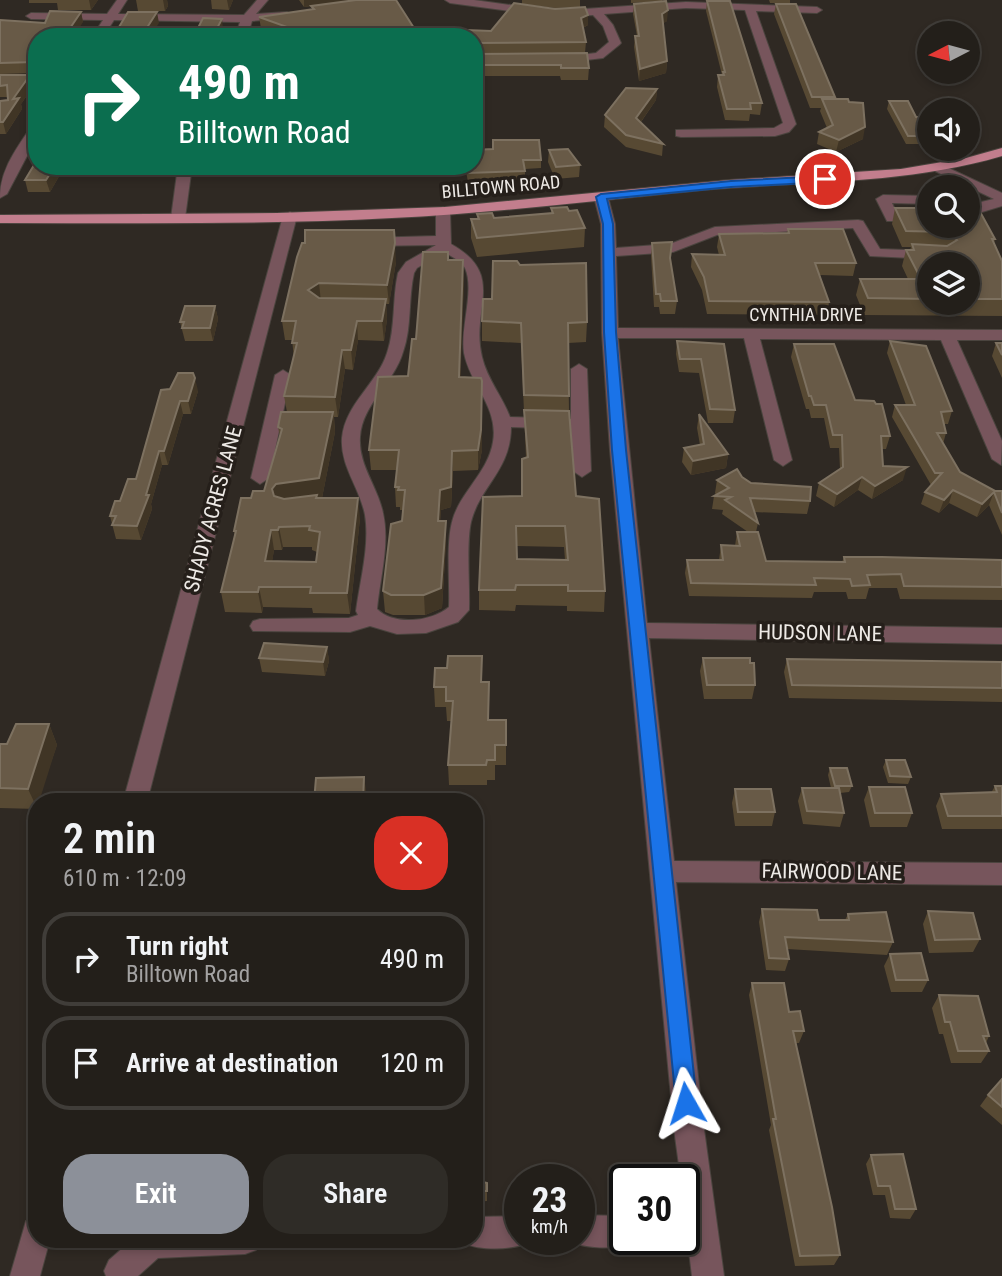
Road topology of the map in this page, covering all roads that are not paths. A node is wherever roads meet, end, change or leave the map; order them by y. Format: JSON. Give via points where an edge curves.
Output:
{"nodes":[{"id":1,"x":121,"y":0,"type":"edge"},
{"id":2,"x":263,"y":0,"type":"edge"},
{"id":3,"x":450,"y":0,"type":"edge"},
{"id":4,"x":750,"y":8,"type":"junction"},
{"id":5,"x":817,"y":10,"type":"dead end"},
{"id":6,"x":597,"y":12,"type":"junction"},
{"id":7,"x":296,"y":13,"type":"edge"},
{"id":8,"x":31,"y":16,"type":"dead end"},
{"id":9,"x":111,"y":16,"type":"junction"},
{"id":10,"x":247,"y":18,"type":"junction"},
{"id":11,"x":103,"y":28,"type":"edge"},
{"id":12,"x":244,"y":28,"type":"edge"},
{"id":13,"x":543,"y":60,"type":"edge"},
{"id":14,"x":0,"y":80,"type":"edge"},
{"id":15,"x":28,"y":80,"type":"edge"},
{"id":16,"x":681,"y":133,"type":"dead end"},
{"id":17,"x":28,"y":137,"type":"edge"},
{"id":18,"x":1002,"y":152,"type":"edge"},
{"id":19,"x":940,"y":168,"type":"junction"},
{"id":20,"x":184,"y":175,"type":"edge"},
{"id":21,"x":0,"y":194,"type":"edge"},
{"id":22,"x":601,"y":197,"type":"junction"},
{"id":23,"x":917,"y":200,"type":"edge"},
{"id":24,"x":1002,"y":200,"type":"edge"},
{"id":25,"x":980,"y":208,"type":"edge"},
{"id":26,"x":443,"y":211,"type":"junction"},
{"id":27,"x":290,"y":216,"type":"junction"},
{"id":28,"x":178,"y":218,"type":"junction"},
{"id":29,"x":0,"y":219,"type":"edge"},
{"id":30,"x":917,"y":219,"type":"edge"},
{"id":31,"x":888,"y":223,"type":"junction"},
{"id":32,"x":858,"y":224,"type":"junction"},
{"id":33,"x":355,"y":242,"type":"edge"},
{"id":34,"x":444,"y":243,"type":"junction"},
{"id":35,"x":609,"y":252,"type":"junction"},
{"id":36,"x":917,"y":254,"type":"edge"},
{"id":37,"x":610,"y":332,"type":"junction"},
{"id":38,"x":751,"y":334,"type":"junction"},
{"id":39,"x":947,"y":335,"type":"junction"},
{"id":40,"x":1002,"y":335,"type":"edge"},
{"id":41,"x":579,"y":369,"type":"dead end"},
{"id":42,"x":283,"y":375,"type":"dead end"},
{"id":43,"x":502,"y":422,"type":"junction"},
{"id":44,"x":580,"y":424,"type":"junction"},
{"id":45,"x":1000,"y":459,"type":"edge"},
{"id":46,"x":783,"y":460,"type":"dead end"},
{"id":47,"x":582,"y":471,"type":"dead end"},
{"id":48,"x":260,"y":478,"type":"dead end"},
{"id":49,"x":367,"y":495,"type":"junction"},
{"id":50,"x":346,"y":502,"type":"edge"},
{"id":51,"x":370,"y":618,"type":"junction"},
{"id":52,"x":260,"y":626,"type":"dead end"},
{"id":53,"x":637,"y":630,"type":"junction"},
{"id":54,"x":1002,"y":636,"type":"edge"},
{"id":55,"x":137,"y":793,"type":"edge"},
{"id":56,"x":662,"y":872,"type":"junction"},
{"id":57,"x":1002,"y":874,"type":"edge"},
{"id":58,"x":687,"y":1164,"type":"edge"},
{"id":59,"x":504,"y":1231,"type":"edge"},
{"id":60,"x":483,"y":1232,"type":"edge"},
{"id":61,"x":33,"y":1248,"type":"edge"},
{"id":62,"x":147,"y":1248,"type":"edge"},
{"id":63,"x":700,"y":1253,"type":"edge"},
{"id":64,"x":120,"y":1271,"type":"dead end"},
{"id":65,"x":25,"y":1275,"type":"edge"},
{"id":66,"x":708,"y":1276,"type":"edge"}],
"edges":[{"from":1,"to":9,"type":"street"},
{"from":2,"to":10,"type":"street"},
{"from":3,"to":6,"type":"street","via":[[555,14]]},
{"from":4,"to":5,"type":"street"},
{"from":4,"to":6,"type":"street","via":[[686,5]]},
{"from":4,"to":16,"type":"street","via":[[790,124],[775,132]]},
{"from":6,"to":13,"type":"street","via":[[615,43],[605,54]]},
{"from":7,"to":10,"type":"street"},
{"from":8,"to":9,"type":"street"},
{"from":9,"to":10,"type":"street"},
{"from":9,"to":11,"type":"street"},
{"from":10,"to":12,"type":"street"},
{"from":14,"to":15,"type":"street"},
{"from":17,"to":21,"type":"street","via":[[15,152]]},
{"from":18,"to":19,"type":"main road","name":"BILLTOWN ROAD"},
{"from":19,"to":22,"type":"main road","name":"BILLTOWN ROAD"},
{"from":19,"to":24,"type":"street"},
{"from":20,"to":28,"type":"street"},
{"from":22,"to":26,"type":"main road","name":"BILLTOWN ROAD"},
{"from":22,"to":35,"type":"street"},
{"from":23,"to":31,"type":"street","via":[[883,199]]},
{"from":24,"to":25,"type":"street"},
{"from":26,"to":27,"type":"main road","name":"BILLTOWN ROAD"},
{"from":26,"to":34,"type":"street"},
{"from":27,"to":28,"type":"main road","name":"BILLTOWN ROAD"},
{"from":27,"to":55,"type":"street","name":"SHADY ACRES LANE"},
{"from":28,"to":29,"type":"main road","name":"BILLTOWN ROAD"},
{"from":30,"to":31,"type":"street"},
{"from":31,"to":32,"type":"street"},
{"from":32,"to":35,"type":"street","via":[[715,231],[673,248]]},
{"from":32,"to":36,"type":"street","via":[[875,253]]},
{"from":33,"to":34,"type":"street"},
{"from":34,"to":43,"type":"street","via":[[474,272],[473,356]]},
{"from":34,"to":49,"type":"street","via":[[411,265],[394,312],[396,352],[391,366],[347,425],[355,468]]},
{"from":35,"to":37,"type":"street"},
{"from":37,"to":38,"type":"street","name":"CYNTHIA DRIVE"},
{"from":37,"to":53,"type":"street"},
{"from":38,"to":39,"type":"street","name":"CYNTHIA DRIVE"},
{"from":38,"to":46,"type":"street"},
{"from":39,"to":40,"type":"street","name":"CYNTHIA DRIVE"},
{"from":39,"to":45,"type":"street"},
{"from":41,"to":44,"type":"street"},
{"from":42,"to":48,"type":"street","via":[[277,424]]},
{"from":43,"to":44,"type":"street"},
{"from":43,"to":51,"type":"street","via":[[496,462],[461,523],[458,610],[443,624],[433,626],[390,625]]},
{"from":44,"to":47,"type":"street"},
{"from":49,"to":50,"type":"street"},
{"from":49,"to":51,"type":"street","via":[[375,518],[366,611]]},
{"from":51,"to":52,"type":"street","via":[[350,625]]},
{"from":53,"to":54,"type":"street","name":"HUDSON LANE"},
{"from":53,"to":56,"type":"street"},
{"from":56,"to":57,"type":"street","name":"FAIRWOOD LANE"},
{"from":56,"to":58,"type":"street"},
{"from":59,"to":60,"type":"street"},
{"from":61,"to":65,"type":"street"},
{"from":62,"to":64,"type":"street"},
{"from":63,"to":66,"type":"street"}]}
